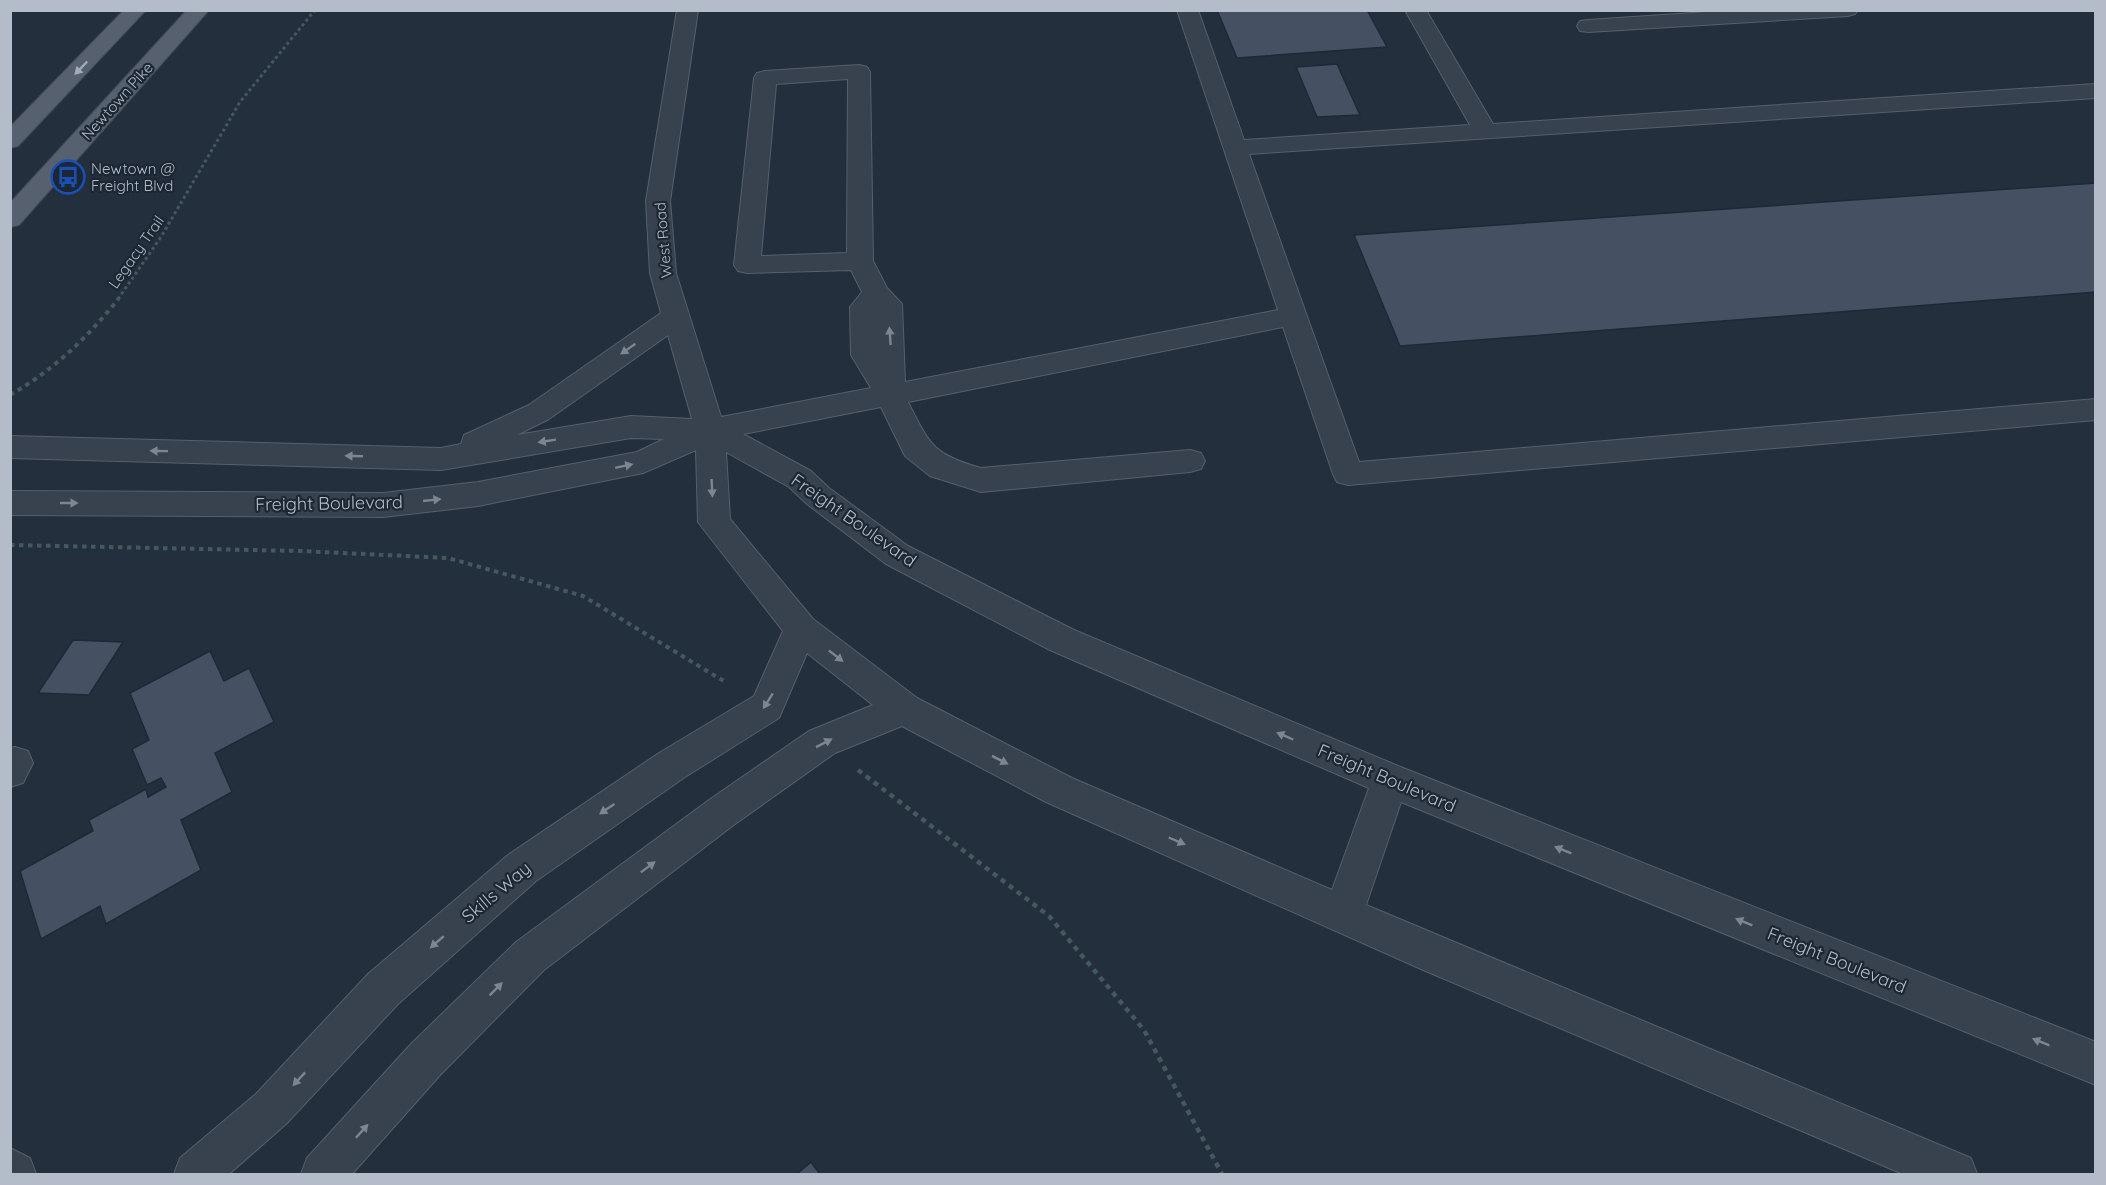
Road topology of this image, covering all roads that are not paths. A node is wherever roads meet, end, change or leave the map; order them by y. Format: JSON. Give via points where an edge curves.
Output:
{"nodes":[{"id":1,"x":136,"y":10,"type":"edge"},
{"id":2,"x":200,"y":10,"type":"edge"},
{"id":3,"x":688,"y":10,"type":"edge"},
{"id":4,"x":1187,"y":10,"type":"edge"},
{"id":5,"x":1415,"y":10,"type":"edge"},
{"id":6,"x":1848,"y":10,"type":"edge"},
{"id":7,"x":1588,"y":26,"type":"dead end"},
{"id":8,"x":109,"y":39,"type":"junction"},
{"id":9,"x":173,"y":40,"type":"junction"},
{"id":10,"x":2096,"y":91,"type":"edge"},
{"id":11,"x":1486,"y":132,"type":"junction"},
{"id":12,"x":10,"y":141,"type":"edge"},
{"id":13,"x":1235,"y":148,"type":"junction"},
{"id":14,"x":10,"y":219,"type":"edge"},
{"id":15,"x":860,"y":261,"type":"junction"},
{"id":16,"x":676,"y":316,"type":"junction"},
{"id":17,"x":1293,"y":316,"type":"junction"},
{"id":18,"x":890,"y":395,"type":"junction"},
{"id":19,"x":2096,"y":409,"type":"edge"},
{"id":20,"x":710,"y":430,"type":"junction"},
{"id":21,"x":10,"y":447,"type":"edge"},
{"id":22,"x":441,"y":459,"type":"junction"},
{"id":23,"x":1190,"y":461,"type":"dead end"},
{"id":24,"x":10,"y":503,"type":"edge"},
{"id":25,"x":801,"y":629,"type":"junction"},
{"id":26,"x":904,"y":709,"type":"junction"},
{"id":27,"x":1390,"y":780,"type":"junction"},
{"id":28,"x":1344,"y":913,"type":"junction"},
{"id":29,"x":2096,"y":1064,"type":"edge"},
{"id":30,"x":10,"y":1170,"type":"edge"},
{"id":31,"x":14,"y":1174,"type":"edge"},
{"id":32,"x":196,"y":1174,"type":"edge"},
{"id":33,"x":323,"y":1174,"type":"edge"},
{"id":34,"x":1955,"y":1174,"type":"edge"}],
"edges":[{"from":1,"to":8,"type":"main road"},
{"from":2,"to":9,"type":"main road","name":"Newtown Pike"},
{"from":3,"to":16,"type":"lane","name":"West Road","via":[[658,201],[663,273]]},
{"from":4,"to":13,"type":"lane"},
{"from":5,"to":11,"type":"lane"},
{"from":6,"to":7,"type":"lane"},
{"from":8,"to":9,"type":"main road"},
{"from":8,"to":12,"type":"main road","one_way":true},
{"from":9,"to":14,"type":"main road","name":"Newtown Pike"},
{"from":10,"to":11,"type":"lane"},
{"from":11,"to":13,"type":"lane"},
{"from":13,"to":17,"type":"lane"},
{"from":15,"to":15,"type":"lane","via":[[859,72],[765,78],[747,265]]},
{"from":15,"to":18,"type":"lane","via":[[876,293],[888,304]]},
{"from":16,"to":20,"type":"lane","name":"West Road"},
{"from":16,"to":22,"type":"lane","one_way":true,"via":[[539,411]]},
{"from":17,"to":18,"type":"lane"},
{"from":17,"to":19,"type":"lane","via":[[1348,474]]},
{"from":18,"to":20,"type":"lane"},
{"from":18,"to":23,"type":"lane","via":[[916,448],[940,468],[981,480]]},
{"from":20,"to":22,"type":"lane","name":"Freight Boulevard","one_way":true,"via":[[631,428]]},
{"from":24,"to":20,"type":"lane","name":"Freight Boulevard","one_way":true,"via":[[383,505],[478,495],[643,462]]},
{"from":20,"to":25,"type":"lane","one_way":true,"via":[[714,522]]},
{"from":27,"to":20,"type":"lane","name":"Freight Boulevard","one_way":true,"via":[[1062,640],[908,561],[800,479]]},
{"from":22,"to":21,"type":"lane","name":"Freight Boulevard","one_way":true},
{"from":25,"to":26,"type":"lane","one_way":true},
{"from":25,"to":32,"type":"lane","name":"Skills Way","one_way":true,"via":[[767,707],[672,765],[522,868],[383,989],[271,1109]]},
{"from":26,"to":28,"type":"lane","one_way":true,"via":[[1059,790]]},
{"from":33,"to":26,"type":"lane","one_way":true,"via":[[426,1059],[530,956],[822,742]]},
{"from":27,"to":28,"type":"lane"},
{"from":29,"to":27,"type":"lane","name":"Freight Boulevard","one_way":true},
{"from":28,"to":34,"type":"lane"},
{"from":30,"to":31,"type":"lane"}]}
